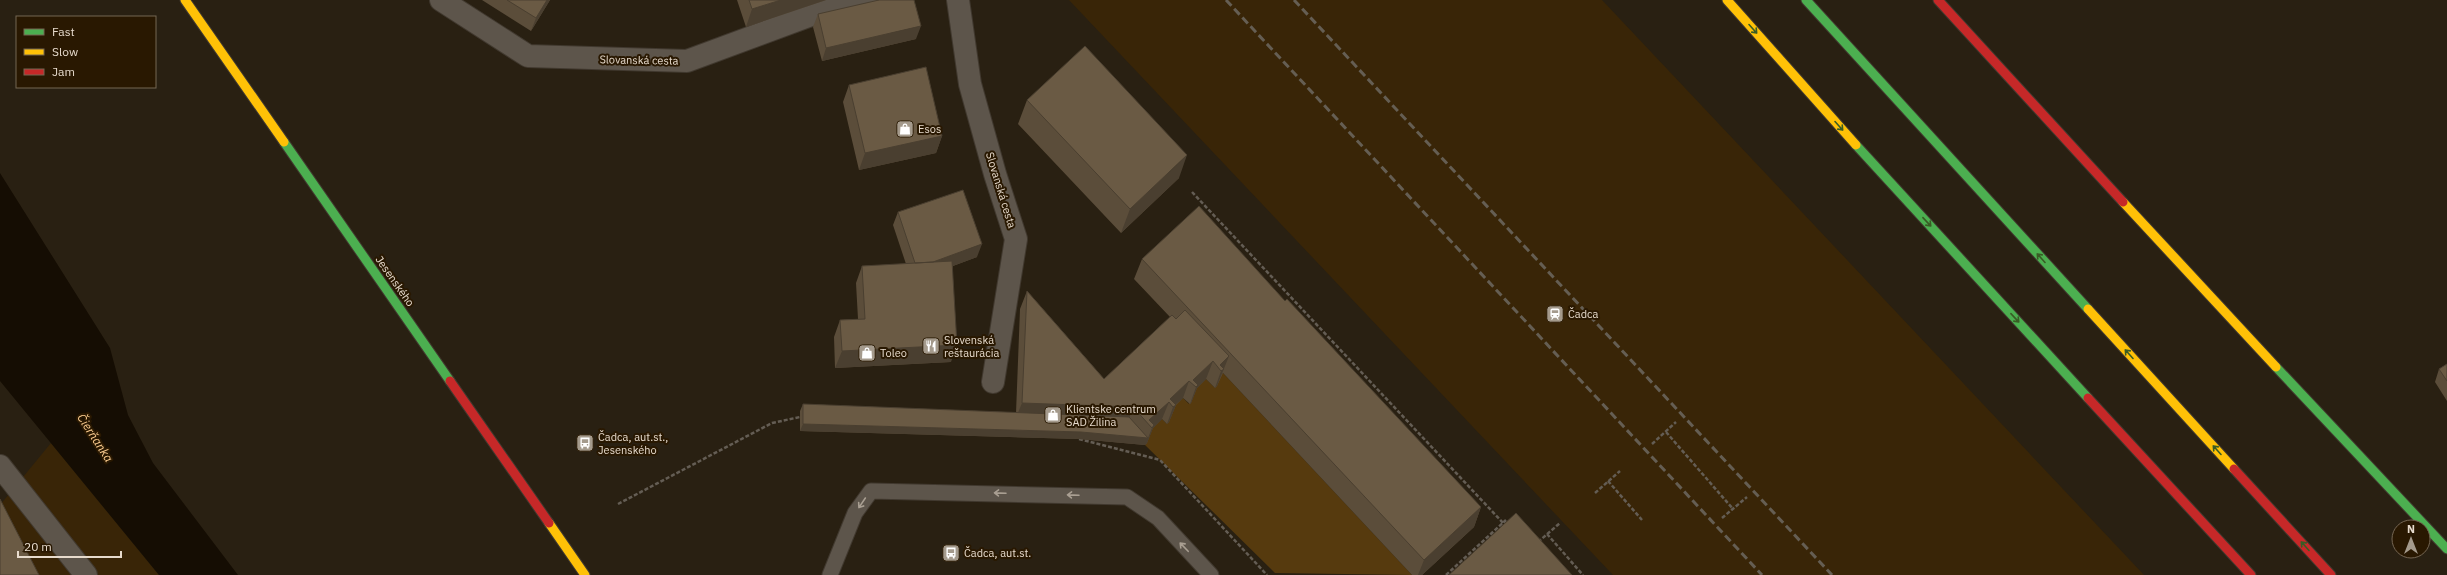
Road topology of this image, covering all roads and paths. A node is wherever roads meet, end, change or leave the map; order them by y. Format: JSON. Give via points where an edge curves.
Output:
{"nodes":[{"id":1,"x":185,"y":0,"type":"edge"},
{"id":2,"x":441,"y":0,"type":"edge"},
{"id":3,"x":866,"y":0,"type":"edge"},
{"id":4,"x":958,"y":0,"type":"edge"},
{"id":5,"x":1727,"y":0,"type":"edge"},
{"id":6,"x":1806,"y":0,"type":"edge"},
{"id":7,"x":1938,"y":0,"type":"edge"},
{"id":8,"x":1192,"y":192,"type":"dead end"},
{"id":9,"x":993,"y":382,"type":"dead end"},
{"id":10,"x":800,"y":418,"type":"dead end"},
{"id":11,"x":1676,"y":422,"type":"dead end"},
{"id":12,"x":1666,"y":432,"type":"junction"},
{"id":13,"x":1079,"y":439,"type":"edge"},
{"id":14,"x":1652,"y":444,"type":"dead end"},
{"id":15,"x":0,"y":466,"type":"edge"},
{"id":16,"x":1620,"y":471,"type":"dead end"},
{"id":17,"x":1608,"y":481,"type":"junction"},
{"id":18,"x":1595,"y":493,"type":"dead end"},
{"id":19,"x":1747,"y":497,"type":"dead end"},
{"id":20,"x":618,"y":504,"type":"dead end"},
{"id":21,"x":1733,"y":509,"type":"junction"},
{"id":22,"x":1722,"y":518,"type":"dead end"},
{"id":23,"x":1506,"y":520,"type":"edge"},
{"id":24,"x":1642,"y":520,"type":"dead end"},
{"id":25,"x":1503,"y":523,"type":"junction"},
{"id":26,"x":1560,"y":523,"type":"dead end"},
{"id":27,"x":1508,"y":529,"type":"edge"},
{"id":28,"x":1547,"y":534,"type":"junction"},
{"id":29,"x":1537,"y":543,"type":"edge"},
{"id":30,"x":2447,"y":549,"type":"edge"},
{"id":31,"x":86,"y":575,"type":"edge"},
{"id":32,"x":585,"y":575,"type":"edge"},
{"id":33,"x":830,"y":575,"type":"edge"},
{"id":34,"x":1211,"y":575,"type":"edge"},
{"id":35,"x":1266,"y":575,"type":"edge"},
{"id":36,"x":1446,"y":575,"type":"edge"},
{"id":37,"x":1583,"y":575,"type":"edge"},
{"id":38,"x":2251,"y":575,"type":"edge"},
{"id":39,"x":2330,"y":575,"type":"edge"}],
"edges":[{"from":1,"to":32,"type":"main road","name":"Jesenského"},
{"from":2,"to":3,"type":"street","name":"Slovanská cesta","via":[[528,56],[687,61],[814,14]]},
{"from":4,"to":9,"type":"street","name":"Slovanská cesta","via":[[970,84],[1016,240]]},
{"from":5,"to":38,"type":"main road","one_way":true,"via":[[1842,130]]},
{"from":39,"to":6,"type":"main road","one_way":true},
{"from":7,"to":30,"type":"main road","via":[[2196,283]]},
{"from":8,"to":25,"type":"path"},
{"from":10,"to":20,"type":"path","via":[[772,423]]},
{"from":11,"to":12,"type":"path"},
{"from":12,"to":14,"type":"path"},
{"from":12,"to":21,"type":"path"},
{"from":13,"to":35,"type":"path","via":[[1160,460]]},
{"from":15,"to":31,"type":"street"},
{"from":16,"to":17,"type":"path"},
{"from":17,"to":18,"type":"path"},
{"from":17,"to":24,"type":"path"},
{"from":19,"to":21,"type":"path"},
{"from":21,"to":22,"type":"path"},
{"from":23,"to":25,"type":"path"},
{"from":25,"to":27,"type":"path"},
{"from":25,"to":36,"type":"path"},
{"from":26,"to":28,"type":"path"},
{"from":28,"to":29,"type":"path"},
{"from":28,"to":37,"type":"path"},
{"from":34,"to":33,"type":"lane","one_way":true,"via":[[1158,518],[1127,497],[898,490],[871,490],[856,513]]}]}
